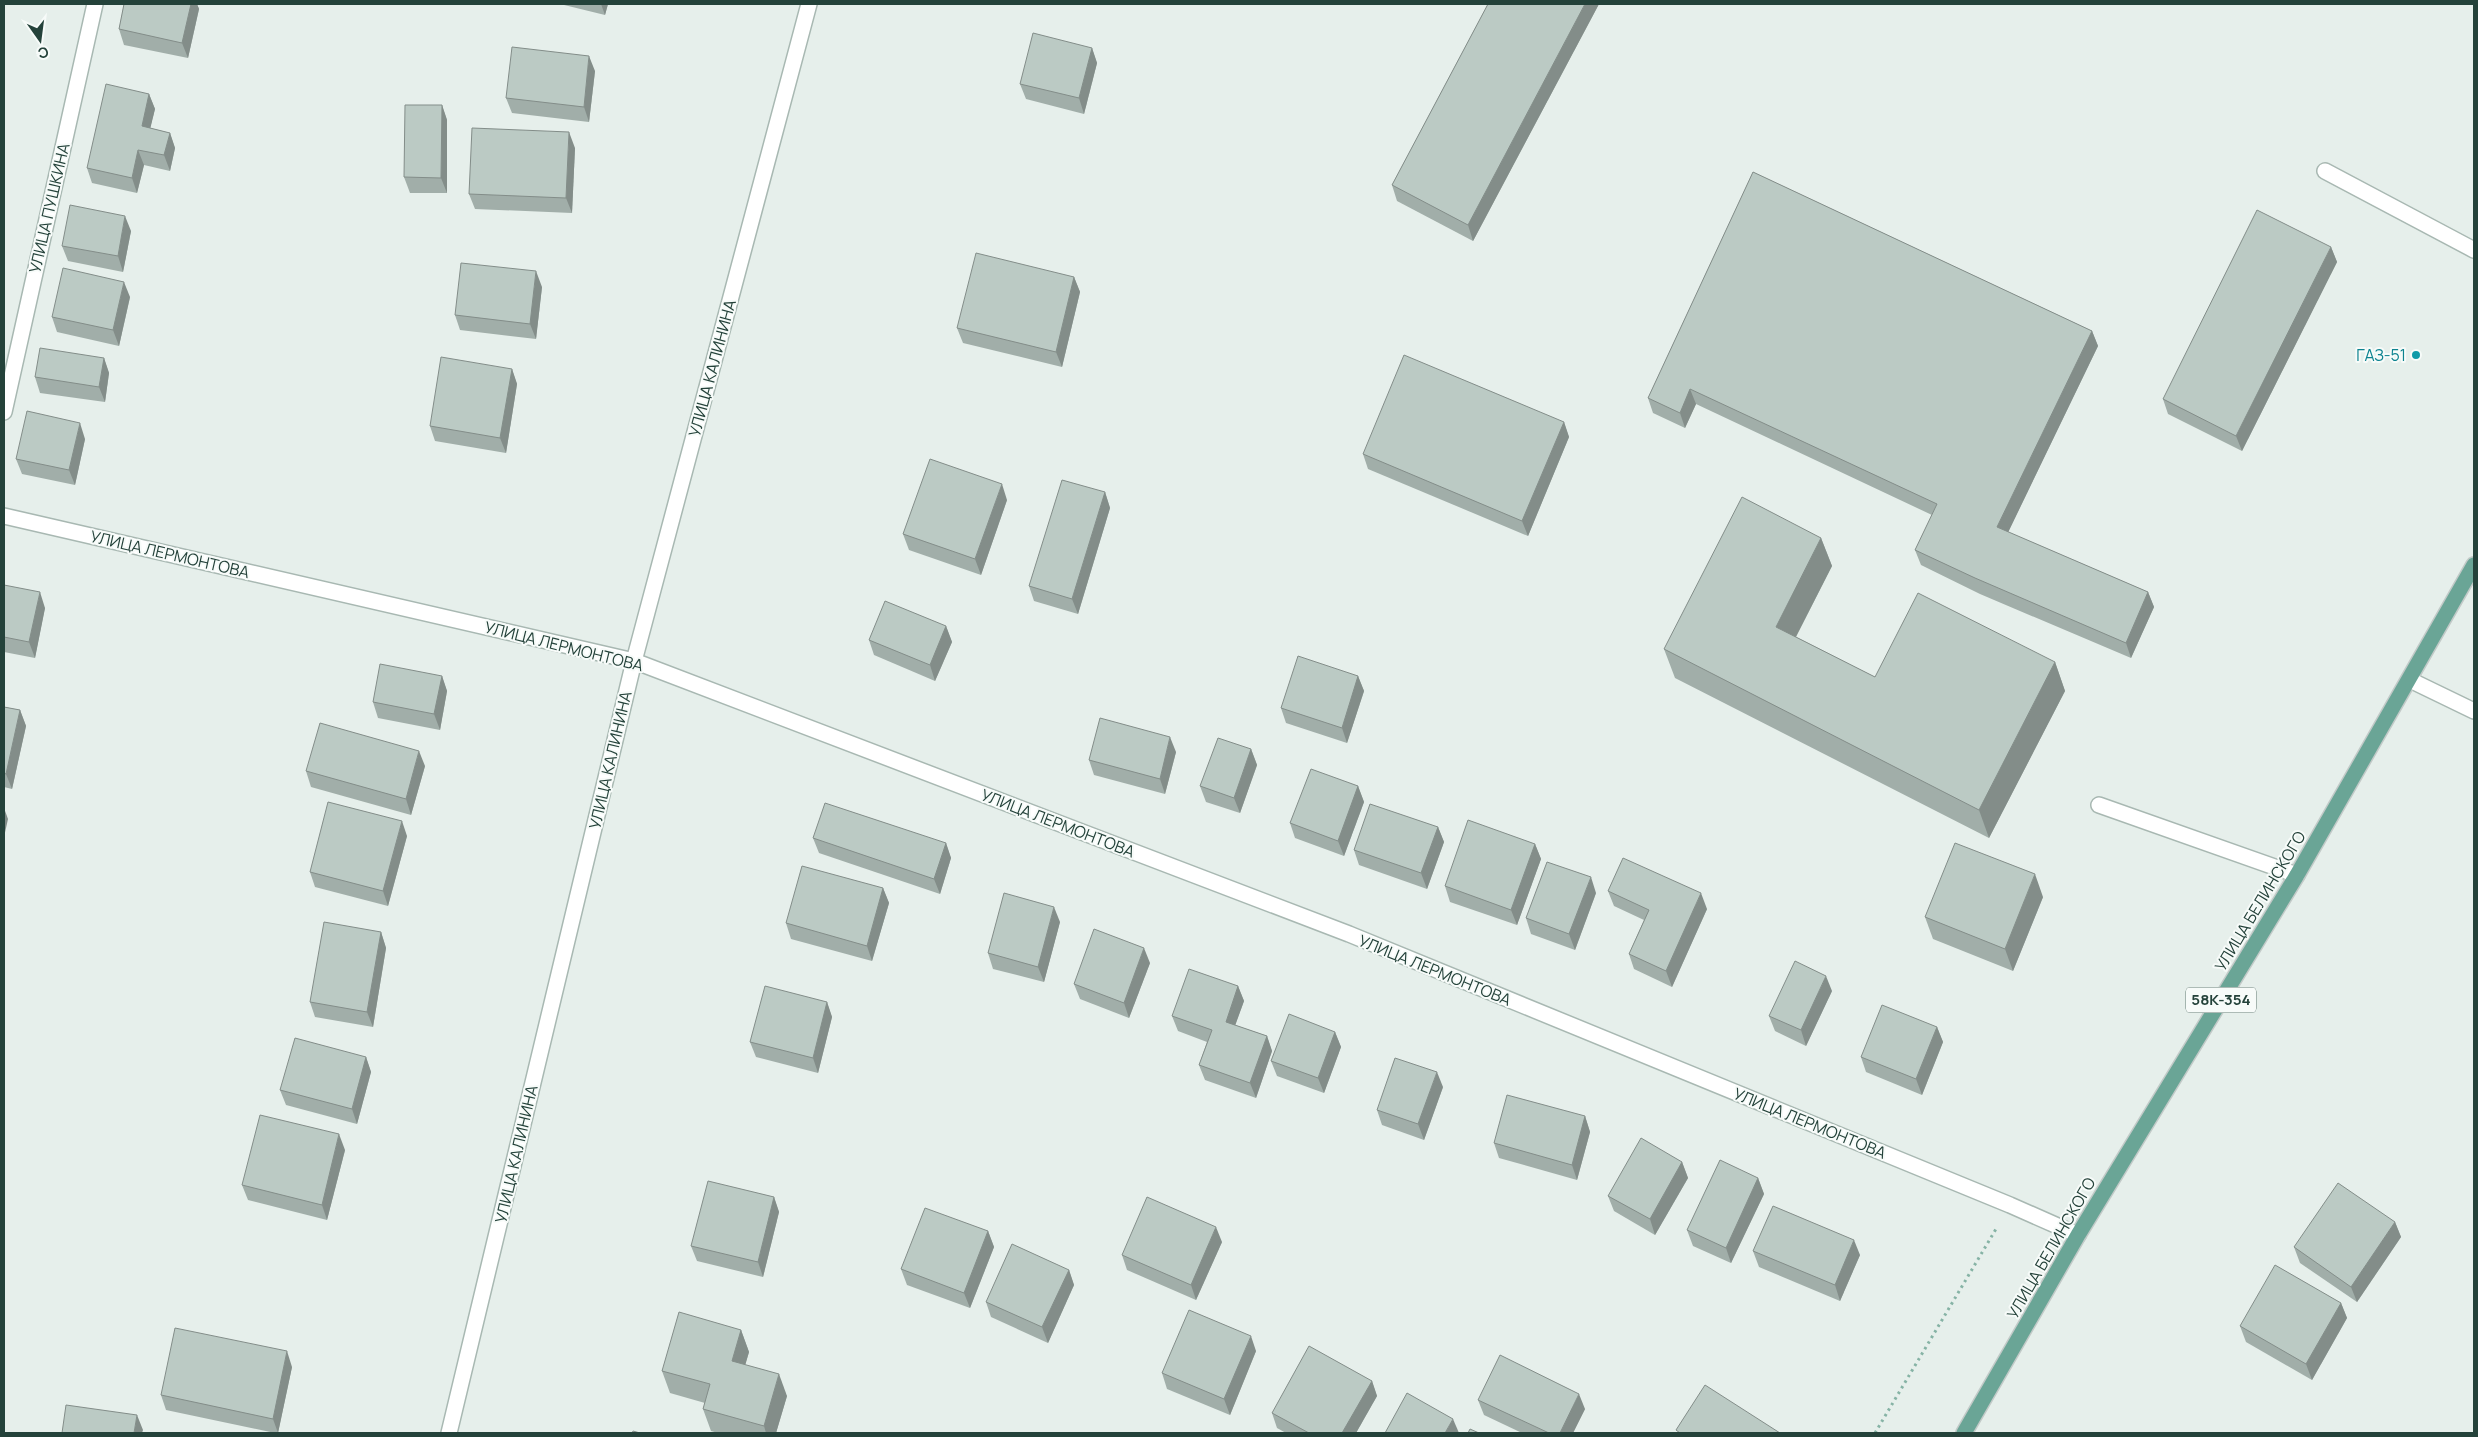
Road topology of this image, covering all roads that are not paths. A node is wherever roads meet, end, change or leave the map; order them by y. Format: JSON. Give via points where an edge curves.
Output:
{"nodes":[{"id":1,"x":95,"y":4,"type":"edge"},
{"id":2,"x":809,"y":4,"type":"edge"},
{"id":3,"x":2325,"y":171,"type":"dead end"},
{"id":4,"x":2474,"y":250,"type":"edge"},
{"id":5,"x":4,"y":412,"type":"edge"},
{"id":6,"x":4,"y":516,"type":"edge"},
{"id":7,"x":2474,"y":565,"type":"edge"},
{"id":8,"x":634,"y":661,"type":"junction"},
{"id":9,"x":2410,"y":680,"type":"junction"},
{"id":10,"x":2474,"y":711,"type":"edge"},
{"id":11,"x":2099,"y":805,"type":"dead end"},
{"id":12,"x":2297,"y":875,"type":"junction"},
{"id":13,"x":2078,"y":1235,"type":"junction"},
{"id":14,"x":449,"y":1433,"type":"edge"},
{"id":15,"x":1964,"y":1433,"type":"edge"}],
"edges":[{"from":1,"to":5,"type":"street","name":"УЛИЦА ПУШКИНА"},
{"from":2,"to":8,"type":"street","name":"УЛИЦА КАЛИНИНА"},
{"from":3,"to":4,"type":"street"},
{"from":6,"to":8,"type":"street","name":"УЛИЦА ЛЕРМОНТОВА"},
{"from":7,"to":9,"type":"main road","name":"УЛИЦА БЕЛИНСКОГО","number":"58К-354"},
{"from":8,"to":13,"type":"street","name":"УЛИЦА ЛЕРМОНТОВА","via":[[1349,934]]},
{"from":8,"to":14,"type":"street","name":"УЛИЦА КАЛИНИНА"},
{"from":9,"to":10,"type":"street"},
{"from":9,"to":12,"type":"main road","name":"УЛИЦА БЕЛИНСКОГО","number":"58К-354"},
{"from":11,"to":12,"type":"street"},
{"from":12,"to":13,"type":"main road","name":"УЛИЦА БЕЛИНСКОГО","number":"58К-354"},
{"from":13,"to":15,"type":"main road","name":"УЛИЦА БЕЛИНСКОГО","number":"58К-354"}]}
